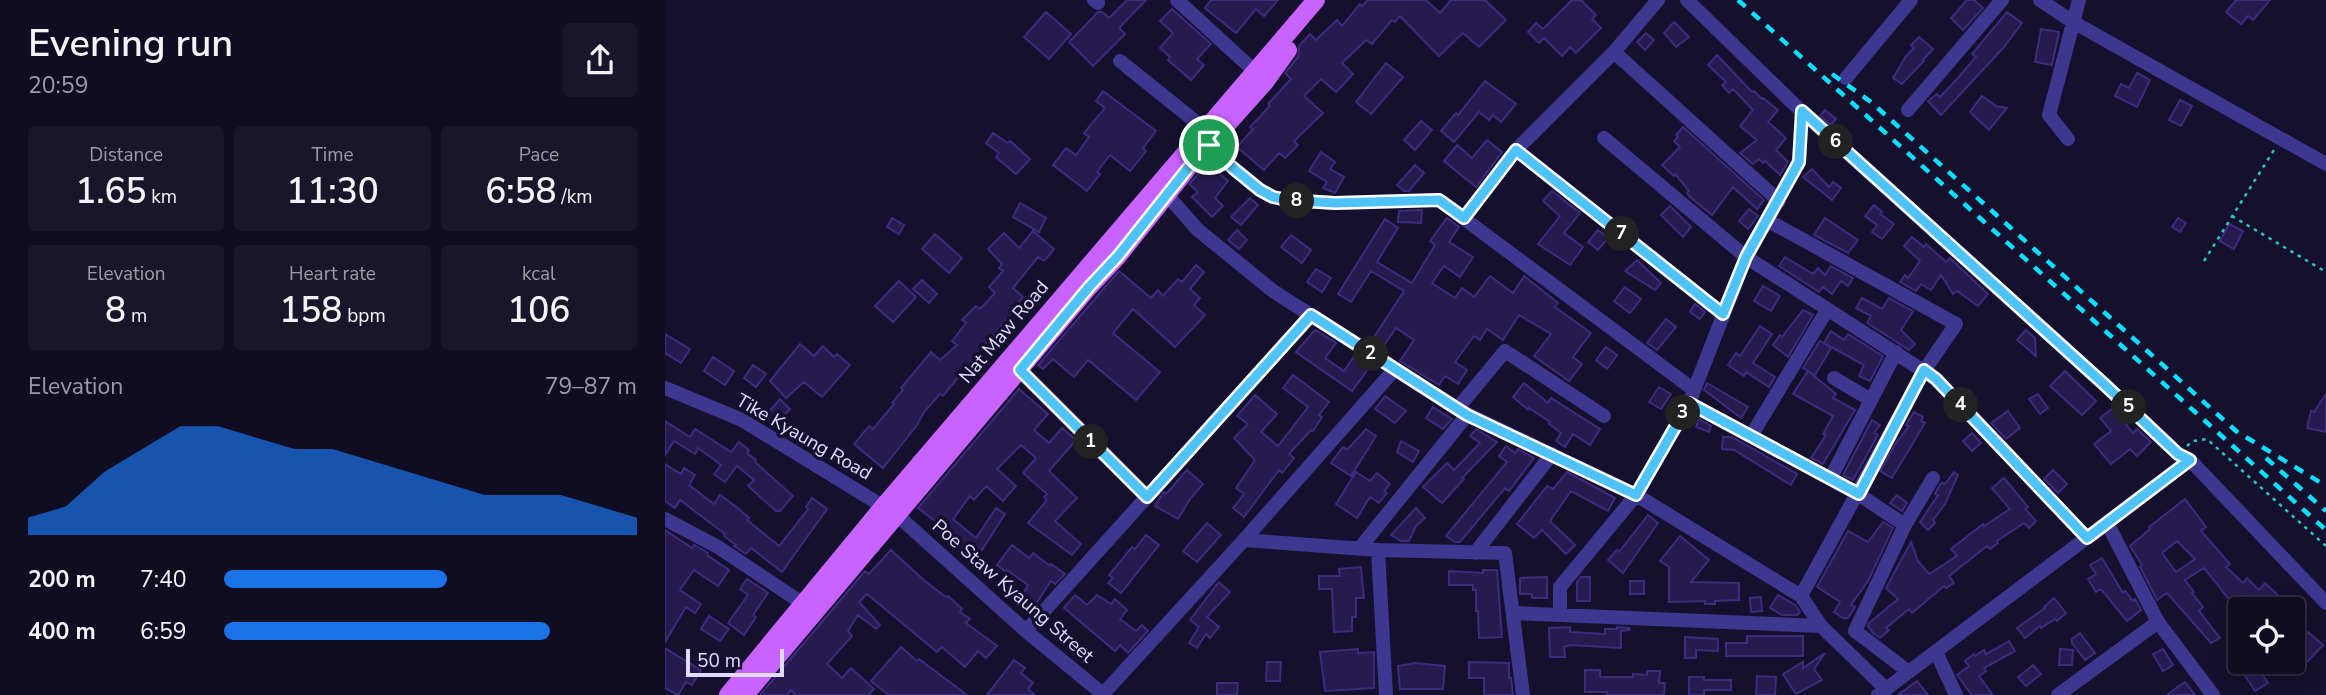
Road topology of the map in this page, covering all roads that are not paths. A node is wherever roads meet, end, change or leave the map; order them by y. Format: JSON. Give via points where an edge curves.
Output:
{"nodes":[{"id":1,"x":1177,"y":0,"type":"edge"},
{"id":2,"x":1316,"y":0,"type":"edge"},
{"id":3,"x":1331,"y":0,"type":"edge"},
{"id":4,"x":1658,"y":0,"type":"edge"},
{"id":5,"x":1687,"y":0,"type":"edge"},
{"id":6,"x":1911,"y":0,"type":"edge"},
{"id":7,"x":2002,"y":0,"type":"edge"},
{"id":8,"x":2040,"y":0,"type":"edge"},
{"id":9,"x":2079,"y":0,"type":"edge"},
{"id":10,"x":2073,"y":22,"type":"junction"},
{"id":11,"x":1615,"y":52,"type":"junction"},
{"id":12,"x":1121,"y":61,"type":"dead end"},
{"id":13,"x":1261,"y":77,"type":"junction"},
{"id":14,"x":1846,"y":79,"type":"dead end"},
{"id":15,"x":1908,"y":110,"type":"dead end"},
{"id":16,"x":1802,"y":111,"type":"junction"},
{"id":17,"x":1208,"y":137,"type":"junction"},
{"id":18,"x":1604,"y":138,"type":"dead end"},
{"id":19,"x":2068,"y":139,"type":"dead end"},
{"id":20,"x":1516,"y":150,"type":"junction"},
{"id":21,"x":2326,"y":163,"type":"edge"},
{"id":22,"x":1161,"y":192,"type":"junction"},
{"id":23,"x":1779,"y":201,"type":"junction"},
{"id":24,"x":1464,"y":218,"type":"junction"},
{"id":25,"x":1767,"y":220,"type":"junction"},
{"id":26,"x":1746,"y":257,"type":"junction"},
{"id":27,"x":1827,"y":310,"type":"junction"},
{"id":28,"x":1723,"y":314,"type":"junction"},
{"id":29,"x":1311,"y":315,"type":"junction"},
{"id":30,"x":1896,"y":352,"type":"junction"},
{"id":31,"x":1395,"y":369,"type":"junction"},
{"id":32,"x":1020,"y":370,"type":"junction"},
{"id":33,"x":1924,"y":370,"type":"junction"},
{"id":34,"x":1834,"y":377,"type":"dead end"},
{"id":35,"x":665,"y":388,"type":"edge"},
{"id":36,"x":1692,"y":396,"type":"junction"},
{"id":37,"x":1871,"y":401,"type":"junction"},
{"id":38,"x":1462,"y":412,"type":"junction"},
{"id":39,"x":1604,"y":416,"type":"dead end"},
{"id":40,"x":1751,"y":436,"type":"junction"},
{"id":41,"x":1552,"y":454,"type":"junction"},
{"id":42,"x":2178,"y":454,"type":"road end"},
{"id":43,"x":1933,"y":478,"type":"dead end"},
{"id":44,"x":1830,"y":479,"type":"junction"},
{"id":45,"x":1859,"y":494,"type":"junction"},
{"id":46,"x":1636,"y":495,"type":"junction"},
{"id":47,"x":1147,"y":497,"type":"junction"},
{"id":48,"x":890,"y":511,"type":"junction"},
{"id":49,"x":665,"y":519,"type":"edge"},
{"id":50,"x":2107,"y":523,"type":"junction"},
{"id":51,"x":1905,"y":525,"type":"junction"},
{"id":52,"x":2087,"y":538,"type":"junction"},
{"id":53,"x":1244,"y":540,"type":"junction"},
{"id":54,"x":1359,"y":549,"type":"junction"},
{"id":55,"x":1378,"y":550,"type":"junction"},
{"id":56,"x":1475,"y":553,"type":"junction"},
{"id":57,"x":1801,"y":596,"type":"junction"},
{"id":58,"x":802,"y":603,"type":"junction"},
{"id":59,"x":2326,"y":603,"type":"edge"},
{"id":60,"x":1513,"y":613,"type":"junction"},
{"id":61,"x":1560,"y":615,"type":"junction"},
{"id":62,"x":2158,"y":622,"type":"junction"},
{"id":63,"x":1821,"y":626,"type":"junction"},
{"id":64,"x":1026,"y":631,"type":"junction"},
{"id":65,"x":1935,"y":652,"type":"junction"},
{"id":66,"x":1909,"y":672,"type":"junction"},
{"id":67,"x":1882,"y":692,"type":"edge"},
{"id":68,"x":1103,"y":694,"type":"edge"},
{"id":69,"x":728,"y":695,"type":"edge"},
{"id":70,"x":745,"y":695,"type":"edge"},
{"id":71,"x":1386,"y":695,"type":"edge"},
{"id":72,"x":1523,"y":695,"type":"edge"},
{"id":73,"x":1957,"y":695,"type":"edge"},
{"id":74,"x":2058,"y":695,"type":"edge"},
{"id":75,"x":2213,"y":695,"type":"edge"}],
"edges":[{"from":1,"to":13,"type":"street"},
{"from":2,"to":13,"type":"main road","name":"Nat Maw Road"},
{"from":3,"to":13,"type":"main road","name":"Nat Maw Road"},
{"from":4,"to":11,"type":"street"},
{"from":5,"to":16,"type":"street"},
{"from":6,"to":14,"type":"street"},
{"from":7,"to":15,"type":"street"},
{"from":8,"to":10,"type":"street"},
{"from":9,"to":10,"type":"street"},
{"from":10,"to":19,"type":"street","via":[[2049,115]]},
{"from":10,"to":21,"type":"street"},
{"from":11,"to":20,"type":"street"},
{"from":11,"to":23,"type":"street"},
{"from":12,"to":17,"type":"street"},
{"from":13,"to":17,"type":"main road","name":"Nat Maw Road"},
{"from":16,"to":23,"type":"street","via":[[1799,162]]},
{"from":16,"to":42,"type":"street"},
{"from":17,"to":22,"type":"main road","name":"Nat Maw Road","via":[[1188,168]]},
{"from":17,"to":24,"type":"street","via":[[1242,176],[1273,197],[1335,203],[1439,200]]},
{"from":18,"to":26,"type":"street"},
{"from":20,"to":24,"type":"street"},
{"from":20,"to":28,"type":"street"},
{"from":22,"to":29,"type":"street","via":[[1198,230],[1273,291]]},
{"from":22,"to":32,"type":"main road","name":"Nat Maw Road"},
{"from":22,"to":48,"type":"main road","name":"Nat Maw Road"},
{"from":23,"to":25,"type":"street"},
{"from":24,"to":36,"type":"street"},
{"from":25,"to":26,"type":"street"},
{"from":25,"to":33,"type":"street","via":[[1956,324]]},
{"from":26,"to":27,"type":"street"},
{"from":26,"to":28,"type":"street"},
{"from":27,"to":30,"type":"street"},
{"from":27,"to":40,"type":"street"},
{"from":28,"to":36,"type":"street"},
{"from":29,"to":31,"type":"street"},
{"from":29,"to":47,"type":"street"},
{"from":30,"to":33,"type":"street"},
{"from":30,"to":37,"type":"street"},
{"from":31,"to":38,"type":"street"},
{"from":31,"to":53,"type":"street"},
{"from":32,"to":47,"type":"street"},
{"from":32,"to":48,"type":"main road","name":"Nat Maw Road"},
{"from":33,"to":45,"type":"street"},
{"from":33,"to":52,"type":"street"},
{"from":34,"to":37,"type":"street"},
{"from":35,"to":48,"type":"street","name":"Tike Kyaung Road","via":[[742,420]]},
{"from":36,"to":40,"type":"street"},
{"from":36,"to":46,"type":"street"},
{"from":37,"to":44,"type":"street"},
{"from":38,"to":39,"type":"street","via":[[1505,351]]},
{"from":38,"to":41,"type":"street"},
{"from":38,"to":54,"type":"street"},
{"from":40,"to":44,"type":"street"},
{"from":41,"to":46,"type":"street"},
{"from":41,"to":56,"type":"street"},
{"from":43,"to":51,"type":"street"},
{"from":44,"to":45,"type":"street"},
{"from":45,"to":51,"type":"street"},
{"from":45,"to":57,"type":"street"},
{"from":46,"to":57,"type":"street"},
{"from":46,"to":61,"type":"street","via":[[1560,587]]},
{"from":47,"to":64,"type":"street"},
{"from":48,"to":58,"type":"main road","name":"Nat Maw Road"},
{"from":48,"to":64,"type":"street","name":"Poe Staw Kyaung Street"},
{"from":48,"to":70,"type":"main road","name":"Nat Maw Road"},
{"from":49,"to":58,"type":"street","via":[[718,547]]},
{"from":50,"to":52,"type":"street"},
{"from":50,"to":59,"type":"street","via":[[2190,460]]},
{"from":50,"to":62,"type":"street"},
{"from":51,"to":66,"type":"street","via":[[1855,631]]},
{"from":52,"to":65,"type":"street"},
{"from":53,"to":54,"type":"street"},
{"from":53,"to":68,"type":"street"},
{"from":54,"to":55,"type":"street"},
{"from":55,"to":56,"type":"street"},
{"from":55,"to":71,"type":"street"},
{"from":56,"to":60,"type":"street","via":[[1505,553]]},
{"from":57,"to":63,"type":"street"},
{"from":58,"to":69,"type":"main road","name":"Nat Maw Road"},
{"from":60,"to":61,"type":"street"},
{"from":60,"to":72,"type":"street"},
{"from":61,"to":63,"type":"street"},
{"from":62,"to":74,"type":"street"},
{"from":62,"to":75,"type":"street"},
{"from":63,"to":67,"type":"street"},
{"from":64,"to":68,"type":"street","name":"Poe Staw Kyaung Street"},
{"from":65,"to":66,"type":"street"},
{"from":65,"to":73,"type":"street"},
{"from":66,"to":67,"type":"street"}]}
